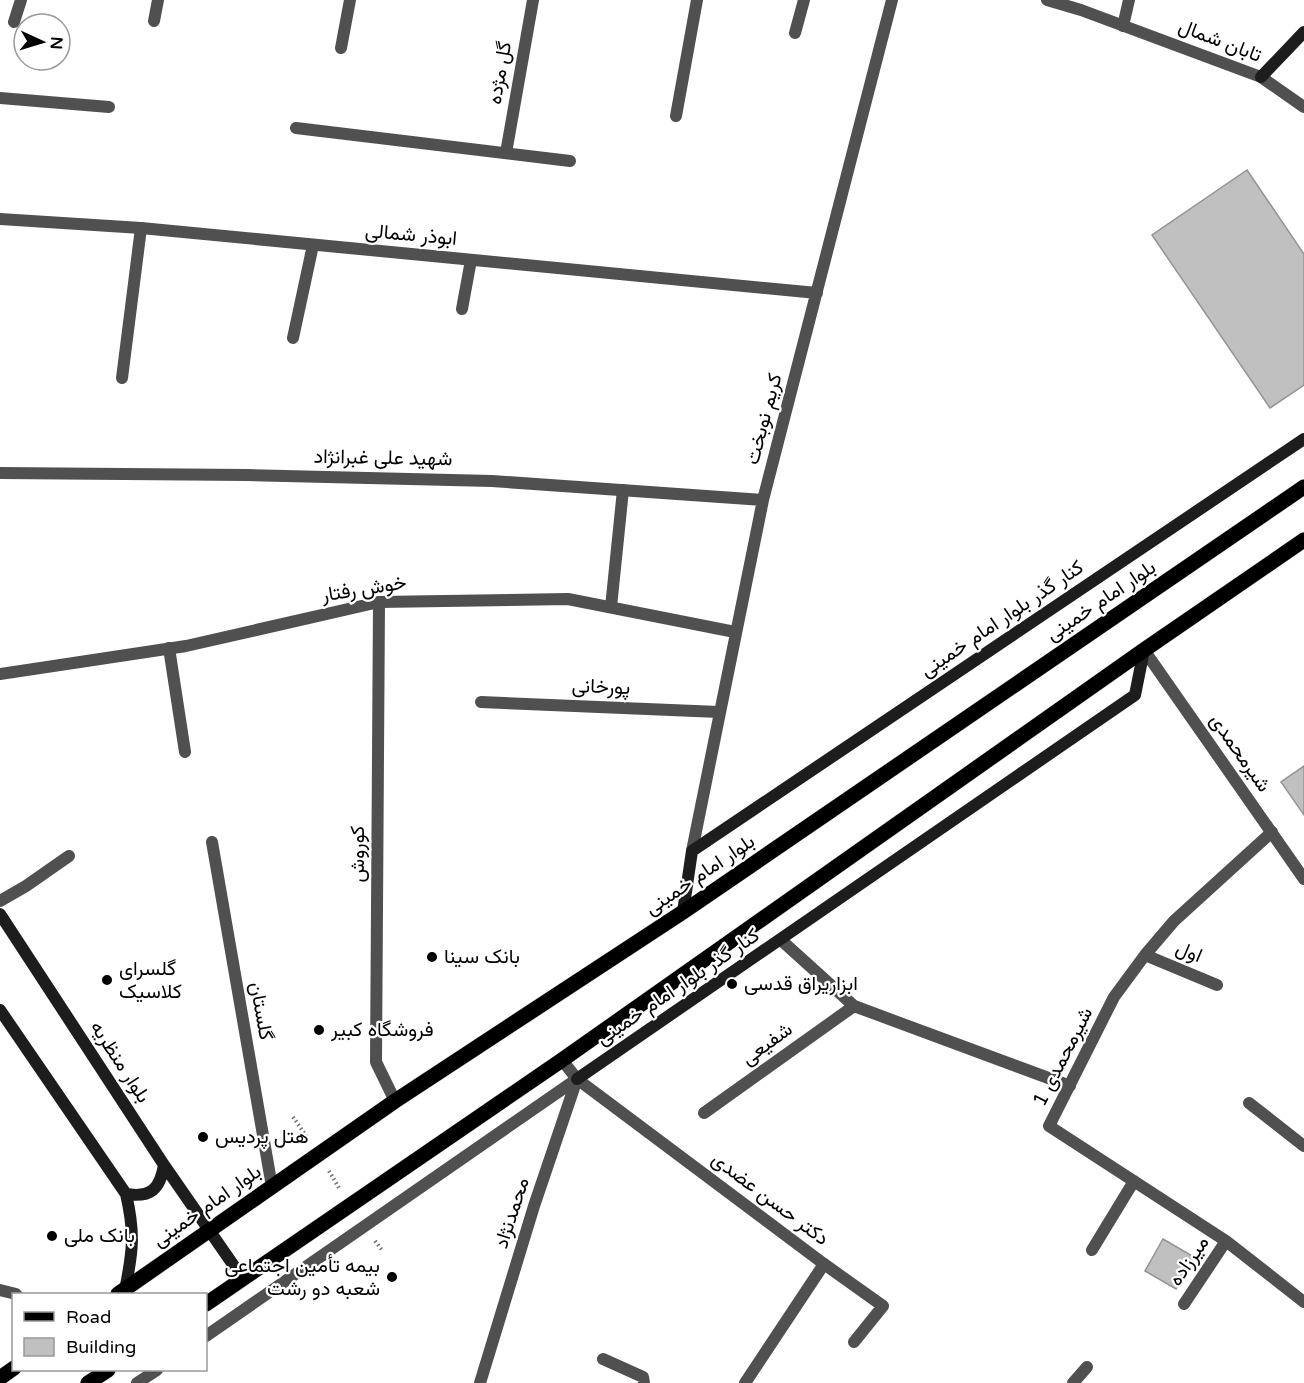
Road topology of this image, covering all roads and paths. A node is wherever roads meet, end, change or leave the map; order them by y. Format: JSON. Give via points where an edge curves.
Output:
{"nodes":[{"id":1,"x":158,"y":0,"type":"edge"},
{"id":2,"x":350,"y":0,"type":"edge"},
{"id":3,"x":533,"y":0,"type":"edge"},
{"id":4,"x":697,"y":0,"type":"edge"},
{"id":5,"x":804,"y":0,"type":"edge"},
{"id":6,"x":892,"y":0,"type":"edge"},
{"id":7,"x":1047,"y":0,"type":"edge"},
{"id":8,"x":1130,"y":0,"type":"edge"},
{"id":9,"x":154,"y":21,"type":"dead end"},
{"id":10,"x":1123,"y":26,"type":"junction"},
{"id":11,"x":1304,"y":32,"type":"edge"},
{"id":12,"x":795,"y":33,"type":"dead end"},
{"id":13,"x":341,"y":48,"type":"dead end"},
{"id":14,"x":1261,"y":77,"type":"junction"},
{"id":15,"x":0,"y":98,"type":"edge"},
{"id":16,"x":109,"y":107,"type":"dead end"},
{"id":17,"x":1304,"y":107,"type":"edge"},
{"id":18,"x":676,"y":116,"type":"dead end"},
{"id":19,"x":296,"y":128,"type":"dead end"},
{"id":20,"x":506,"y":153,"type":"junction"},
{"id":21,"x":570,"y":161,"type":"dead end"},
{"id":22,"x":0,"y":219,"type":"edge"},
{"id":23,"x":141,"y":228,"type":"junction"},
{"id":24,"x":313,"y":245,"type":"junction"},
{"id":25,"x":471,"y":260,"type":"junction"},
{"id":26,"x":817,"y":293,"type":"junction"},
{"id":27,"x":462,"y":309,"type":"dead end"},
{"id":28,"x":293,"y":338,"type":"dead end"},
{"id":29,"x":122,"y":378,"type":"dead end"},
{"id":30,"x":1304,"y":439,"type":"edge"},
{"id":31,"x":0,"y":473,"type":"edge"},
{"id":32,"x":1304,"y":487,"type":"edge"},
{"id":33,"x":623,"y":490,"type":"junction"},
{"id":34,"x":764,"y":500,"type":"junction"},
{"id":35,"x":1304,"y":540,"type":"edge"},
{"id":36,"x":379,"y":602,"type":"junction"},
{"id":37,"x":611,"y":607,"type":"junction"},
{"id":38,"x":735,"y":632,"type":"junction"},
{"id":39,"x":168,"y":648,"type":"junction"},
{"id":40,"x":1144,"y":650,"type":"junction"},
{"id":41,"x":0,"y":674,"type":"edge"},
{"id":42,"x":482,"y":702,"type":"dead end"},
{"id":43,"x":720,"y":712,"type":"junction"},
{"id":44,"x":185,"y":752,"type":"dead end"},
{"id":45,"x":1272,"y":832,"type":"junction"},
{"id":46,"x":212,"y":842,"type":"dead end"},
{"id":47,"x":692,"y":851,"type":"junction"},
{"id":48,"x":69,"y":856,"type":"dead end"},
{"id":49,"x":1304,"y":879,"type":"edge"},
{"id":50,"x":0,"y":901,"type":"edge"},
{"id":51,"x":683,"y":912,"type":"junction"},
{"id":52,"x":0,"y":914,"type":"edge"},
{"id":53,"x":781,"y":940,"type":"junction"},
{"id":54,"x":1146,"y":955,"type":"junction"},
{"id":55,"x":1216,"y":985,"type":"dead end"},
{"id":56,"x":854,"y":1006,"type":"junction"},
{"id":57,"x":0,"y":1010,"type":"edge"},
{"id":58,"x":562,"y":1060,"type":"junction"},
{"id":59,"x":577,"y":1079,"type":"junction"},
{"id":60,"x":1070,"y":1086,"type":"junction"},
{"id":61,"x":395,"y":1101,"type":"junction"},
{"id":62,"x":1249,"y":1103,"type":"dead end"},
{"id":63,"x":704,"y":1113,"type":"dead end"},
{"id":64,"x":293,"y":1117,"type":"dead end"},
{"id":65,"x":1304,"y":1146,"type":"edge"},
{"id":66,"x":319,"y":1154,"type":"junction"},
{"id":67,"x":164,"y":1164,"type":"junction"},
{"id":68,"x":1134,"y":1181,"type":"junction"},
{"id":69,"x":272,"y":1187,"type":"junction"},
{"id":70,"x":126,"y":1194,"type":"junction"},
{"id":71,"x":350,"y":1206,"type":"junction"},
{"id":72,"x":364,"y":1226,"type":"junction"},
{"id":73,"x":210,"y":1230,"type":"junction"},
{"id":74,"x":1226,"y":1241,"type":"junction"},
{"id":75,"x":382,"y":1250,"type":"dead end"},
{"id":76,"x":1092,"y":1250,"type":"dead end"},
{"id":77,"x":824,"y":1264,"type":"junction"},
{"id":78,"x":243,"y":1279,"type":"junction"},
{"id":79,"x":121,"y":1292,"type":"edge"},
{"id":80,"x":1304,"y":1302,"type":"edge"},
{"id":81,"x":207,"y":1303,"type":"edge"},
{"id":82,"x":1184,"y":1304,"type":"dead end"},
{"id":83,"x":207,"y":1335,"type":"edge"},
{"id":84,"x":854,"y":1342,"type":"dead end"},
{"id":85,"x":603,"y":1359,"type":"dead end"},
{"id":86,"x":1087,"y":1367,"type":"dead end"},
{"id":87,"x":106,"y":1371,"type":"edge"},
{"id":88,"x":155,"y":1371,"type":"edge"},
{"id":89,"x":88,"y":1383,"type":"edge"},
{"id":90,"x":137,"y":1383,"type":"edge"},
{"id":91,"x":480,"y":1383,"type":"edge"},
{"id":92,"x":644,"y":1383,"type":"edge"},
{"id":93,"x":745,"y":1383,"type":"edge"},
{"id":94,"x":1073,"y":1383,"type":"edge"}],
"edges":[{"from":1,"to":9,"type":"street"},
{"from":2,"to":13,"type":"street"},
{"from":3,"to":20,"type":"street","name":"گل مژده"},
{"from":4,"to":18,"type":"street"},
{"from":5,"to":12,"type":"street"},
{"from":6,"to":26,"type":"street","name":"کریم نوبخت"},
{"from":7,"to":10,"type":"street","name":"تابان شمال"},
{"from":8,"to":10,"type":"street"},
{"from":10,"to":14,"type":"street","name":"تابان شمال"},
{"from":11,"to":14,"type":"street"},
{"from":14,"to":17,"type":"street","name":"تابان شمال"},
{"from":15,"to":16,"type":"street"},
{"from":19,"to":20,"type":"street"},
{"from":20,"to":21,"type":"street"},
{"from":22,"to":23,"type":"street","name":"ابوذر شمالی"},
{"from":23,"to":24,"type":"street","name":"ابوذر شمالی"},
{"from":23,"to":29,"type":"street"},
{"from":24,"to":25,"type":"street","name":"ابوذر شمالی"},
{"from":24,"to":28,"type":"street"},
{"from":25,"to":26,"type":"street","name":"ابوذر شمالی"},
{"from":25,"to":27,"type":"street"},
{"from":26,"to":34,"type":"street","name":"کریم نوبخت"},
{"from":30,"to":47,"type":"street","name":"کنار گذر بلوار امام خمینی"},
{"from":31,"to":33,"type":"street","name":"شهید علی غبرانژاد","via":[[492,481]]},
{"from":32,"to":51,"type":"main road","name":"بلوار امام خمینی"},
{"from":33,"to":34,"type":"street","name":"شهید علی غبرانژاد"},
{"from":33,"to":37,"type":"street"},
{"from":34,"to":38,"type":"street","name":"کریم نوبخت"},
{"from":35,"to":40,"type":"main road"},
{"from":36,"to":37,"type":"street","name":"خوش رفتار","via":[[568,599]]},
{"from":36,"to":39,"type":"street","name":"خوش رفتار"},
{"from":36,"to":61,"type":"street","name":"کوروش","via":[[376,1062]]},
{"from":37,"to":38,"type":"street","name":"خوش رفتار"},
{"from":38,"to":43,"type":"street","name":"کریم نوبخت"},
{"from":39,"to":41,"type":"street","name":"خوش رفتار"},
{"from":39,"to":44,"type":"street"},
{"from":40,"to":45,"type":"street","name":"شیرمحمدی"},
{"from":40,"to":53,"type":"street","name":"کنار گذر بلوار امام خمینی","via":[[1135,695]]},
{"from":40,"to":58,"type":"main road"},
{"from":42,"to":43,"type":"street","name":"پورخانی"},
{"from":43,"to":47,"type":"street","name":"کریم نوبخت"},
{"from":45,"to":49,"type":"street","name":"شیرمحمدی"},
{"from":45,"to":54,"type":"street","name":"شیرمحمدی 1","via":[[1174,921]]},
{"from":46,"to":69,"type":"street","name":"گلستان"},
{"from":47,"to":51,"type":"street"},
{"from":48,"to":50,"type":"street"},
{"from":51,"to":61,"type":"main road","name":"بلوار امام خمینی"},
{"from":52,"to":67,"type":"street","name":"بلوار منظریه"},
{"from":53,"to":56,"type":"street"},
{"from":53,"to":59,"type":"street","name":"کنار گذر بلوار امام خمینی"},
{"from":54,"to":55,"type":"street","name":"اول"},
{"from":54,"to":60,"type":"street","name":"شیرمحمدی 1","via":[[1114,997]]},
{"from":56,"to":60,"type":"street"},
{"from":56,"to":63,"type":"street","name":"شفیعی"},
{"from":57,"to":70,"type":"street"},
{"from":58,"to":59,"type":"street"},
{"from":58,"to":71,"type":"main road"},
{"from":59,"to":72,"type":"street","name":"کنار گذر بلوار امام خمینی"},
{"from":59,"to":77,"type":"street","name":"دکتر حسن عضدی"},
{"from":59,"to":91,"type":"street","name":"محمدنژاد"},
{"from":60,"to":68,"type":"street","name":"شیرمحمدی 1","via":[[1049,1126]]},
{"from":61,"to":66,"type":"main road","name":"بلوار امام خمینی"},
{"from":62,"to":65,"type":"street"},
{"from":64,"to":66,"type":"path"},
{"from":66,"to":69,"type":"main road","name":"بلوار امام خمینی"},
{"from":66,"to":71,"type":"path"},
{"from":67,"to":70,"type":"street","via":[[155,1189],[142,1195]]},
{"from":67,"to":73,"type":"street","name":"بلوار منظریه"},
{"from":68,"to":74,"type":"street","name":"شیرمحمدی 1"},
{"from":68,"to":76,"type":"street"},
{"from":69,"to":73,"type":"main road","name":"بلوار امام خمینی"},
{"from":70,"to":79,"type":"street","via":[[133,1224],[132,1254]]},
{"from":71,"to":78,"type":"main road"},
{"from":72,"to":75,"type":"path"},
{"from":72,"to":83,"type":"street","name":"کنار گذر بلوار امام خمینی"},
{"from":73,"to":78,"type":"street","name":"بلوار منظریه"},
{"from":73,"to":79,"type":"main road","name":"بلوار امام خمینی"},
{"from":74,"to":80,"type":"street","name":"شیرمحمدی 1"},
{"from":74,"to":82,"type":"street","name":"میرزاده"},
{"from":77,"to":84,"type":"street","via":[[883,1306]]},
{"from":77,"to":93,"type":"street","name":"دکتر حسن عضدی"},
{"from":78,"to":81,"type":"main road"},
{"from":85,"to":92,"type":"street","via":[[642,1377]]},
{"from":86,"to":94,"type":"street"},
{"from":87,"to":89,"type":"main road"},
{"from":88,"to":90,"type":"street"}]}
